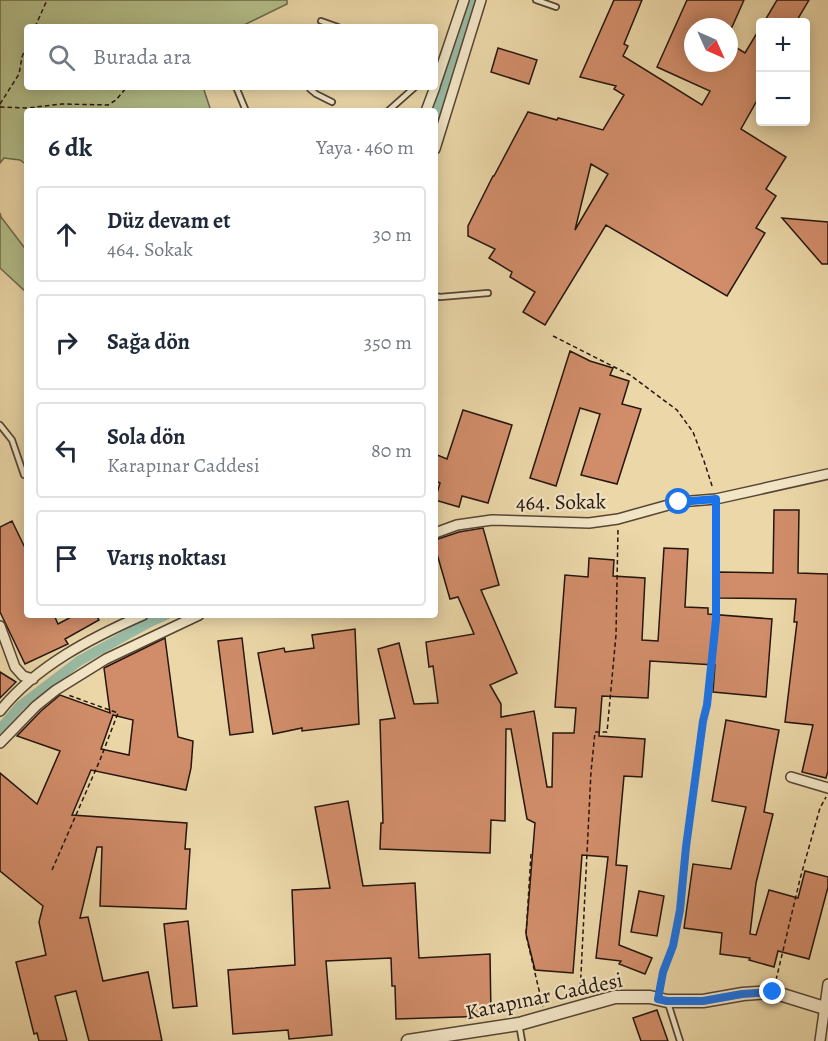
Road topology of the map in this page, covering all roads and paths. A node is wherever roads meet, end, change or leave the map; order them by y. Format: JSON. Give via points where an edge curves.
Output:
{"nodes":[{"id":1,"x":47,"y":0,"type":"edge"},
{"id":2,"x":464,"y":0,"type":"edge"},
{"id":3,"x":481,"y":0,"type":"edge"},
{"id":4,"x":536,"y":0,"type":"edge"},
{"id":5,"x":556,"y":7,"type":"dead end"},
{"id":6,"x":321,"y":21,"type":"dead end"},
{"id":7,"x":36,"y":24,"type":"edge"},
{"id":8,"x":330,"y":24,"type":"edge"},
{"id":9,"x":24,"y":52,"type":"edge"},
{"id":10,"x":438,"y":70,"type":"edge"},
{"id":11,"x":124,"y":90,"type":"edge"},
{"id":12,"x":237,"y":90,"type":"edge"},
{"id":13,"x":313,"y":90,"type":"edge"},
{"id":14,"x":412,"y":90,"type":"edge"},
{"id":15,"x":434,"y":90,"type":"edge"},
{"id":16,"x":332,"y":102,"type":"dead end"},
{"id":17,"x":0,"y":106,"type":"edge"},
{"id":18,"x":27,"y":108,"type":"edge"},
{"id":19,"x":27,"y":108,"type":"edge"},
{"id":20,"x":245,"y":108,"type":"edge"},
{"id":21,"x":391,"y":108,"type":"edge"},
{"id":22,"x":427,"y":108,"type":"edge"},
{"id":23,"x":438,"y":139,"type":"edge"},
{"id":24,"x":488,"y":293,"type":"dead end"},
{"id":25,"x":438,"y":297,"type":"edge"},
{"id":26,"x":553,"y":336,"type":"dead end"},
{"id":27,"x":0,"y":425,"type":"edge"},
{"id":28,"x":828,"y":474,"type":"edge"},
{"id":29,"x":24,"y":475,"type":"dead end"},
{"id":30,"x":716,"y":499,"type":"junction"},
{"id":31,"x":618,"y":519,"type":"junction"},
{"id":32,"x":438,"y":532,"type":"edge"},
{"id":33,"x":137,"y":618,"type":"edge"},
{"id":34,"x":193,"y":618,"type":"edge"},
{"id":35,"x":0,"y":626,"type":"edge"},
{"id":36,"x":33,"y":679,"type":"junction"},
{"id":37,"x":56,"y":690,"type":"junction"},
{"id":38,"x":0,"y":711,"type":"edge"},
{"id":39,"x":0,"y":743,"type":"edge"},
{"id":40,"x":791,"y":777,"type":"dead end"},
{"id":41,"x":828,"y":790,"type":"edge"},
{"id":42,"x":531,"y":854,"type":"dead end"},
{"id":43,"x":52,"y":870,"type":"dead end"},
{"id":44,"x":828,"y":984,"type":"edge"},
{"id":45,"x":773,"y":992,"type":"junction"},
{"id":46,"x":663,"y":1000,"type":"junction"},
{"id":47,"x":579,"y":1007,"type":"junction"},
{"id":48,"x":826,"y":1008,"type":"edge"},
{"id":49,"x":545,"y":1017,"type":"junction"},
{"id":50,"x":519,"y":1024,"type":"junction"},
{"id":51,"x":446,"y":1038,"type":"edge"},
{"id":52,"x":408,"y":1041,"type":"edge"},
{"id":53,"x":522,"y":1041,"type":"edge"},
{"id":54,"x":680,"y":1041,"type":"edge"},
{"id":55,"x":820,"y":1041,"type":"edge"}],
"edges":[{"from":1,"to":7,"type":"path"},
{"from":2,"to":10,"type":"street"},
{"from":3,"to":23,"type":"street"},
{"from":4,"to":5,"type":"lane"},
{"from":6,"to":8,"type":"lane"},
{"from":9,"to":17,"type":"path","via":[[19,74]]},
{"from":11,"to":18,"type":"path","via":[[108,105]]},
{"from":12,"to":20,"type":"lane"},
{"from":13,"to":16,"type":"lane"},
{"from":14,"to":21,"type":"lane"},
{"from":15,"to":22,"type":"street"},
{"from":17,"to":19,"type":"path"},
{"from":24,"to":25,"type":"lane"},
{"from":26,"to":30,"type":"path","via":[[630,375],[676,410],[693,432]]},
{"from":27,"to":29,"type":"lane","via":[[12,441]]},
{"from":28,"to":30,"type":"street","name":"464. Sokak"},
{"from":30,"to":31,"type":"street","name":"464. Sokak","via":[[679,502]]},
{"from":30,"to":46,"type":"path","via":[[716,620],[680,910],[663,972]]},
{"from":31,"to":32,"type":"street","name":"464. Sokak","via":[[589,523],[492,520]]},
{"from":31,"to":47,"type":"path","via":[[616,635],[607,732],[595,732],[591,772]]},
{"from":33,"to":36,"type":"street","via":[[58,660]]},
{"from":34,"to":37,"type":"street","via":[[106,658]]},
{"from":35,"to":36,"type":"street","via":[[15,667],[23,676]]},
{"from":36,"to":38,"type":"street"},
{"from":37,"to":39,"type":"street"},
{"from":37,"to":43,"type":"path","via":[[118,713]]},
{"from":40,"to":41,"type":"street"},
{"from":41,"to":45,"type":"path","via":[[800,879]]},
{"from":42,"to":49,"type":"path","via":[[526,935]]},
{"from":44,"to":48,"type":"street"},
{"from":45,"to":46,"type":"street","name":"Karapınar Caddesi","via":[[703,1001]]},
{"from":45,"to":48,"type":"street","name":"Karapınar Caddesi"},
{"from":46,"to":47,"type":"street","name":"Karapınar Caddesi","via":[[615,997]]},
{"from":46,"to":54,"type":"lane"},
{"from":47,"to":49,"type":"street","name":"Karapınar Caddesi"},
{"from":48,"to":55,"type":"street"},
{"from":49,"to":50,"type":"street","name":"Karapınar Caddesi"},
{"from":50,"to":51,"type":"street","name":"Karapınar Caddesi"},
{"from":50,"to":53,"type":"lane"},
{"from":51,"to":52,"type":"street","name":"Karapınar Caddesi"}]}
